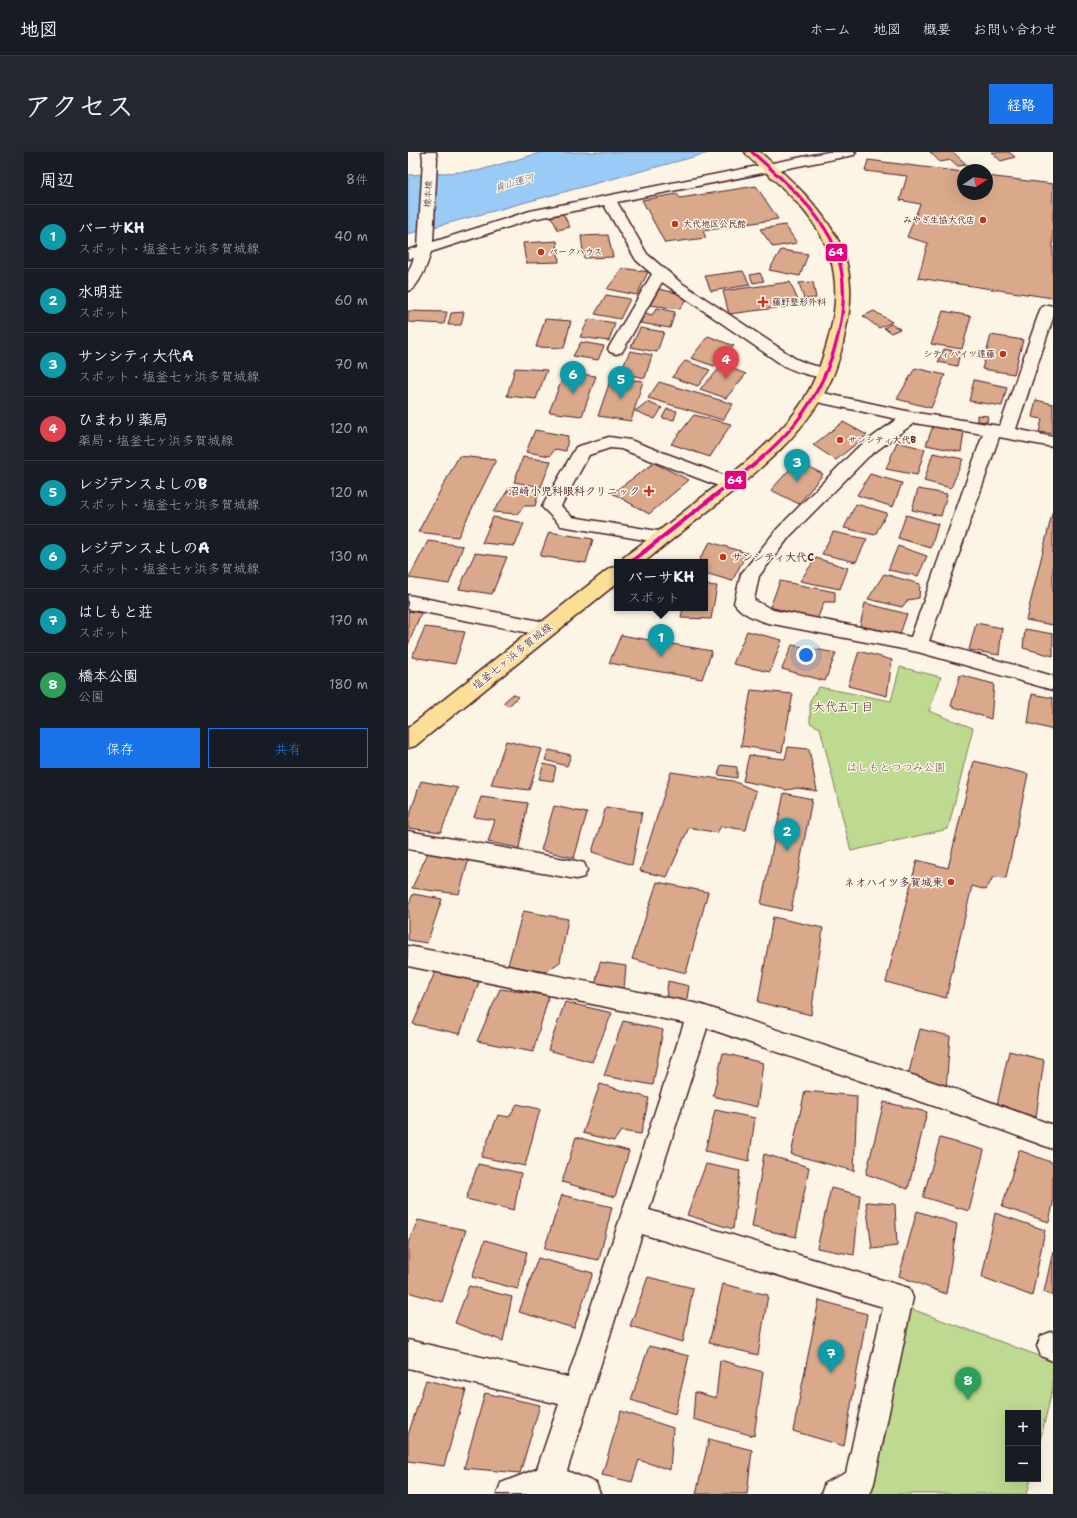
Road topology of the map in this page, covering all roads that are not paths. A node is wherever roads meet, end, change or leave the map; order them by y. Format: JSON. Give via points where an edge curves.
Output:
{"nodes":[{"id":1,"x":752,"y":152,"type":"edge"},
{"id":2,"x":849,"y":152,"type":"edge"},
{"id":3,"x":430,"y":156,"type":"edge"},
{"id":4,"x":770,"y":168,"type":"junction"},
{"id":5,"x":608,"y":199,"type":"junction"},
{"id":6,"x":425,"y":249,"type":"junction"},
{"id":7,"x":408,"y":255,"type":"edge"},
{"id":8,"x":660,"y":273,"type":"junction"},
{"id":9,"x":408,"y":286,"type":"edge"},
{"id":10,"x":1053,"y":311,"type":"edge"},
{"id":11,"x":616,"y":349,"type":"dead end"},
{"id":12,"x":826,"y":373,"type":"junction"},
{"id":13,"x":814,"y":396,"type":"junction"},
{"id":14,"x":911,"y":417,"type":"junction"},
{"id":15,"x":1000,"y":432,"type":"junction"},
{"id":16,"x":1053,"y":442,"type":"edge"},
{"id":17,"x":730,"y":484,"type":"junction"},
{"id":18,"x":663,"y":537,"type":"junction"},
{"id":19,"x":635,"y":559,"type":"edge"},
{"id":20,"x":614,"y":575,"type":"edge"},
{"id":21,"x":408,"y":602,"type":"edge"},
{"id":22,"x":545,"y":629,"type":"junction"},
{"id":23,"x":918,"y":645,"type":"junction"},
{"id":24,"x":1053,"y":683,"type":"edge"},
{"id":25,"x":408,"y":740,"type":"edge"},
{"id":26,"x":408,"y":840,"type":"edge"},
{"id":27,"x":576,"y":870,"type":"dead end"},
{"id":28,"x":408,"y":956,"type":"edge"},
{"id":29,"x":699,"y":1016,"type":"junction"},
{"id":30,"x":1053,"y":1137,"type":"edge"},
{"id":31,"x":633,"y":1218,"type":"junction"},
{"id":32,"x":408,"y":1354,"type":"edge"},
{"id":33,"x":576,"y":1393,"type":"junction"},
{"id":34,"x":549,"y":1479,"type":"junction"},
{"id":35,"x":512,"y":1494,"type":"edge"},
{"id":36,"x":585,"y":1494,"type":"edge"},
{"id":37,"x":836,"y":1494,"type":"edge"}],
"edges":[{"from":1,"to":4,"type":"main road"},
{"from":2,"to":4,"type":"street"},
{"from":3,"to":6,"type":"street","name":"橋本橋"},
{"from":4,"to":5,"type":"street"},
{"from":4,"to":12,"type":"main road","via":[[811,210],[832,240],[838,257],[842,277],[842,311],[837,342]]},
{"from":5,"to":6,"type":"street","via":[[530,215]]},
{"from":5,"to":8,"type":"street","via":[[641,257]]},
{"from":6,"to":7,"type":"street"},
{"from":6,"to":9,"type":"street","name":"橋本橋"},
{"from":8,"to":11,"type":"street"},
{"from":8,"to":12,"type":"street","via":[[771,348],[783,359],[801,368]]},
{"from":10,"to":15,"type":"street","via":[[1048,310]]},
{"from":12,"to":13,"type":"main road"},
{"from":13,"to":14,"type":"street"},
{"from":13,"to":17,"type":"main road","via":[[789,432],[773,449]]},
{"from":14,"to":15,"type":"street"},
{"from":14,"to":23,"type":"street","via":[[862,453],[784,532],[750,574],[744,603],[768,616]]},
{"from":15,"to":16,"type":"street"},
{"from":15,"to":23,"type":"street"},
{"from":17,"to":18,"type":"main road"},
{"from":17,"to":18,"type":"street","via":[[624,444],[609,442],[582,452],[551,507],[567,522]]},
{"from":18,"to":19,"type":"main road"},
{"from":20,"to":22,"type":"main road","name":"塩釜七ヶ浜多賀城線"},
{"from":21,"to":22,"type":"street"},
{"from":22,"to":25,"type":"main road","name":"塩釜七ヶ浜多賀城線"},
{"from":23,"to":24,"type":"street"},
{"from":26,"to":27,"type":"street"},
{"from":28,"to":29,"type":"street"},
{"from":29,"to":30,"type":"street","via":[[966,1104]]},
{"from":29,"to":31,"type":"street"},
{"from":31,"to":33,"type":"street"},
{"from":31,"to":37,"type":"street","via":[[899,1298],[859,1483]]},
{"from":32,"to":33,"type":"street"},
{"from":33,"to":34,"type":"street"},
{"from":34,"to":35,"type":"street"},
{"from":34,"to":36,"type":"street"}]}
